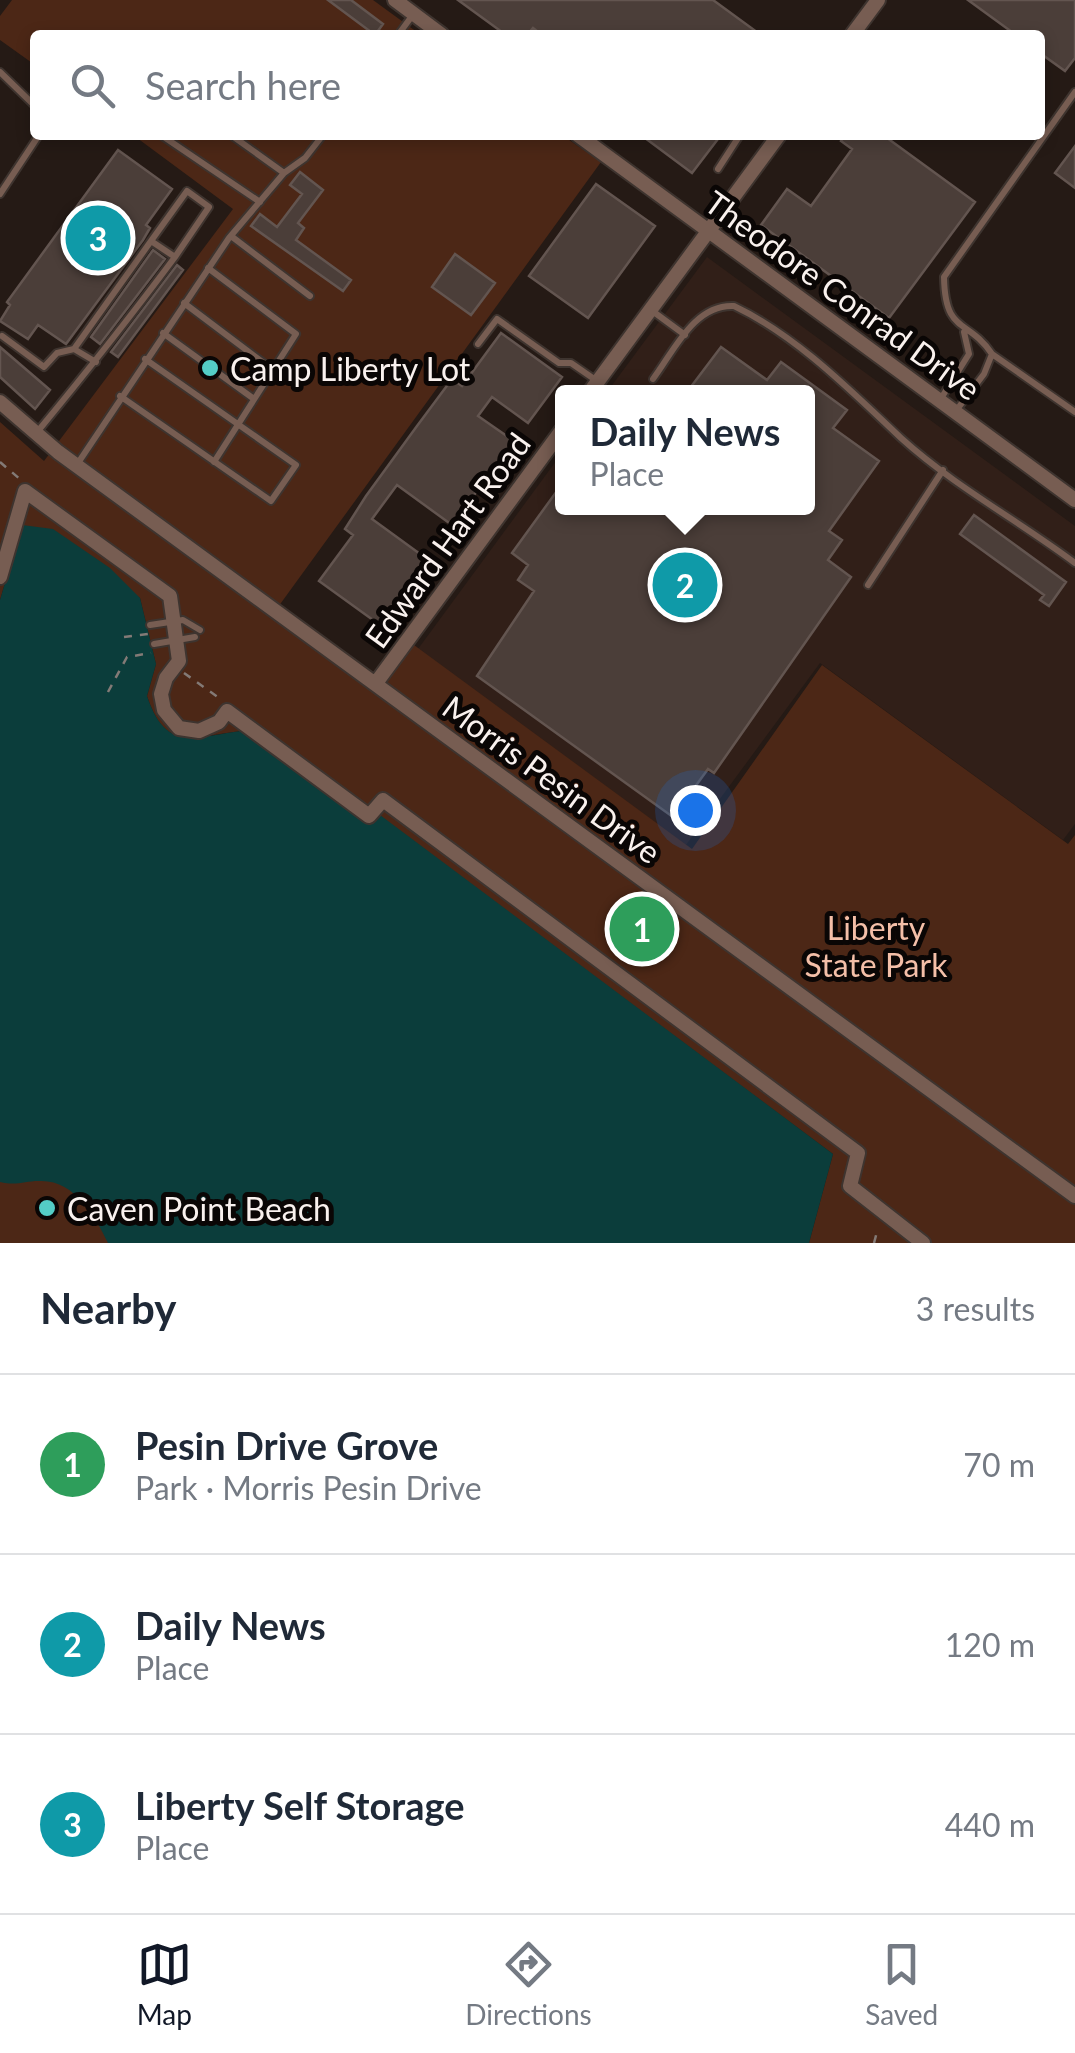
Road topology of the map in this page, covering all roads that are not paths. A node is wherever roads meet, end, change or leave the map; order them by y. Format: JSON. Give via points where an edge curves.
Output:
{"nodes":[{"id":1,"x":395,"y":0,"type":"edge"},
{"id":2,"x":878,"y":0,"type":"edge"},
{"id":3,"x":413,"y":14,"type":"junction"},
{"id":4,"x":402,"y":30,"type":"edge"},
{"id":5,"x":435,"y":30,"type":"edge"},
{"id":6,"x":856,"y":30,"type":"edge"},
{"id":7,"x":0,"y":72,"type":"edge"},
{"id":8,"x":1075,"y":92,"type":"edge"},
{"id":9,"x":30,"y":101,"type":"edge"},
{"id":10,"x":1045,"y":134,"type":"edge"},
{"id":11,"x":36,"y":140,"type":"edge"},
{"id":12,"x":168,"y":140,"type":"edge"},
{"id":13,"x":238,"y":140,"type":"edge"},
{"id":14,"x":319,"y":140,"type":"edge"},
{"id":15,"x":585,"y":140,"type":"edge"},
{"id":16,"x":737,"y":140,"type":"edge"},
{"id":17,"x":775,"y":140,"type":"edge"},
{"id":18,"x":1041,"y":140,"type":"edge"},
{"id":19,"x":718,"y":169,"type":"dead end"},
{"id":20,"x":284,"y":172,"type":"junction"},
{"id":21,"x":0,"y":194,"type":"edge"},
{"id":22,"x":260,"y":202,"type":"junction"},
{"id":23,"x":709,"y":231,"type":"junction"},
{"id":24,"x":231,"y":236,"type":"junction"},
{"id":25,"x":151,"y":241,"type":"junction"},
{"id":26,"x":175,"y":256,"type":"junction"},
{"id":27,"x":208,"y":268,"type":"junction"},
{"id":28,"x":310,"y":296,"type":"dead end"},
{"id":29,"x":184,"y":303,"type":"junction"},
{"id":30,"x":651,"y":310,"type":"junction"},
{"id":31,"x":964,"y":331,"type":"junction"},
{"id":32,"x":163,"y":333,"type":"junction"},
{"id":33,"x":685,"y":335,"type":"junction"},
{"id":34,"x":2,"y":336,"type":"edge"},
{"id":35,"x":478,"y":344,"type":"dead end"},
{"id":36,"x":74,"y":348,"type":"junction"},
{"id":37,"x":992,"y":354,"type":"junction"},
{"id":38,"x":145,"y":360,"type":"junction"},
{"id":39,"x":96,"y":362,"type":"junction"},
{"id":40,"x":273,"y":370,"type":"junction"},
{"id":41,"x":653,"y":379,"type":"dead end"},
{"id":42,"x":592,"y":385,"type":"edge"},
{"id":43,"x":595,"y":385,"type":"edge"},
{"id":44,"x":120,"y":396,"type":"junction"},
{"id":45,"x":254,"y":399,"type":"junction"},
{"id":46,"x":940,"y":401,"type":"junction"},
{"id":47,"x":0,"y":402,"type":"edge"},
{"id":48,"x":955,"y":412,"type":"junction"},
{"id":49,"x":1075,"y":412,"type":"edge"},
{"id":50,"x":238,"y":424,"type":"junction"},
{"id":51,"x":36,"y":434,"type":"junction"},
{"id":52,"x":555,"y":440,"type":"edge"},
{"id":53,"x":214,"y":462,"type":"junction"},
{"id":54,"x":78,"y":463,"type":"junction"},
{"id":55,"x":943,"y":470,"type":"junction"},
{"id":56,"x":1075,"y":500,"type":"edge"},
{"id":57,"x":1075,"y":563,"type":"edge"},
{"id":58,"x":0,"y":577,"type":"edge"},
{"id":59,"x":868,"y":585,"type":"dead end"},
{"id":60,"x":174,"y":621,"type":"junction"},
{"id":61,"x":150,"y":624,"type":"dead end"},
{"id":62,"x":154,"y":644,"type":"dead end"},
{"id":63,"x":177,"y":645,"type":"junction"},
{"id":64,"x":376,"y":683,"type":"junction"},
{"id":65,"x":1075,"y":1196,"type":"edge"},
{"id":66,"x":922,"y":1243,"type":"edge"}],
"edges":[{"from":1,"to":3,"type":"street"},
{"from":2,"to":6,"type":"street"},
{"from":3,"to":4,"type":"lane"},
{"from":3,"to":5,"type":"street"},
{"from":7,"to":9,"type":"lane"},
{"from":8,"to":10,"type":"lane"},
{"from":11,"to":21,"type":"lane"},
{"from":12,"to":22,"type":"lane"},
{"from":13,"to":20,"type":"lane"},
{"from":14,"to":20,"type":"lane"},
{"from":15,"to":23,"type":"street","name":"Theodore Conrad Drive"},
{"from":16,"to":19,"type":"lane"},
{"from":17,"to":23,"type":"street"},
{"from":18,"to":31,"type":"lane","via":[[944,277],[951,318]]},
{"from":20,"to":22,"type":"lane"},
{"from":22,"to":24,"type":"lane"},
{"from":23,"to":30,"type":"street"},
{"from":23,"to":46,"type":"street","name":"Theodore Conrad Drive"},
{"from":24,"to":27,"type":"lane"},
{"from":24,"to":28,"type":"lane"},
{"from":25,"to":26,"type":"lane"},
{"from":25,"to":26,"type":"lane","via":[[187,192],[209,207]]},
{"from":25,"to":36,"type":"lane"},
{"from":26,"to":39,"type":"lane"},
{"from":27,"to":29,"type":"lane"},
{"from":27,"to":40,"type":"lane","via":[[296,334]]},
{"from":29,"to":32,"type":"lane"},
{"from":29,"to":40,"type":"lane"},
{"from":30,"to":33,"type":"lane"},
{"from":30,"to":43,"type":"street"},
{"from":31,"to":37,"type":"lane"},
{"from":31,"to":46,"type":"lane","via":[[969,354]]},
{"from":32,"to":38,"type":"lane"},
{"from":32,"to":45,"type":"lane"},
{"from":33,"to":41,"type":"lane"},
{"from":33,"to":55,"type":"lane","via":[[702,313],[719,305],[747,312],[862,396]]},
{"from":34,"to":36,"type":"lane","via":[[44,367]]},
{"from":35,"to":42,"type":"lane","via":[[497,319],[559,363],[571,363]]},
{"from":36,"to":39,"type":"lane"},
{"from":37,"to":48,"type":"lane"},
{"from":37,"to":49,"type":"lane"},
{"from":38,"to":44,"type":"lane"},
{"from":38,"to":50,"type":"lane"},
{"from":39,"to":51,"type":"lane"},
{"from":40,"to":45,"type":"lane"},
{"from":44,"to":53,"type":"lane"},
{"from":44,"to":54,"type":"lane"},
{"from":45,"to":50,"type":"lane"},
{"from":46,"to":48,"type":"street","name":"Theodore Conrad Drive"},
{"from":47,"to":51,"type":"street","name":"Morris Pesin Drive"},
{"from":48,"to":56,"type":"street","name":"Theodore Conrad Drive"},
{"from":50,"to":53,"type":"lane"},
{"from":50,"to":53,"type":"lane","via":[[296,464],[270,501]]},
{"from":51,"to":54,"type":"street","name":"Morris Pesin Drive"},
{"from":52,"to":64,"type":"street","name":"Edward Hart Road"},
{"from":54,"to":64,"type":"street","name":"Morris Pesin Drive"},
{"from":55,"to":57,"type":"lane"},
{"from":55,"to":59,"type":"lane"},
{"from":58,"to":60,"type":"street","via":[[25,491],[170,596]]},
{"from":60,"to":61,"type":"lane"},
{"from":60,"to":63,"type":"street"},
{"from":60,"to":63,"type":"lane","via":[[183,620],[197,633]]},
{"from":62,"to":63,"type":"lane"},
{"from":63,"to":66,"type":"street","via":[[161,694],[179,728],[199,731],[219,722],[225,706],[369,816],[383,800],[858,1153],[850,1186]]},
{"from":64,"to":65,"type":"street","name":"Morris Pesin Drive"}]}
